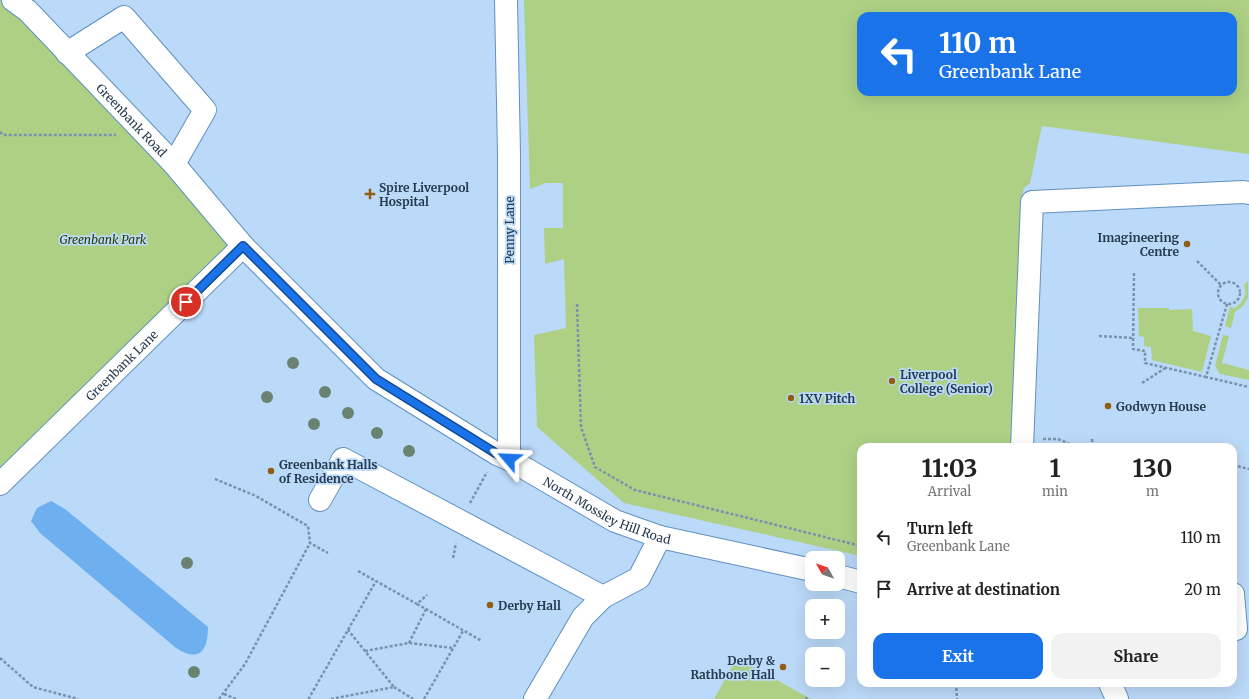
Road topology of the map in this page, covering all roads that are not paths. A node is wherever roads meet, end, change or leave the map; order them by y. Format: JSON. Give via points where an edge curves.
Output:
{"nodes":[{"id":1,"x":14,"y":0,"type":"edge"},
{"id":2,"x":506,"y":0,"type":"edge"},
{"id":3,"x":67,"y":53,"type":"junction"},
{"id":4,"x":174,"y":164,"type":"junction"},
{"id":5,"x":1249,"y":193,"type":"edge"},
{"id":6,"x":243,"y":246,"type":"junction"},
{"id":7,"x":1023,"y":443,"type":"edge"},
{"id":8,"x":509,"y":459,"type":"junction"},
{"id":9,"x":0,"y":484,"type":"edge"},
{"id":10,"x":320,"y":500,"type":"dead end"},
{"id":11,"x":660,"y":537,"type":"junction"},
{"id":12,"x":805,"y":568,"type":"edge"},
{"id":13,"x":845,"y":578,"type":"edge"},
{"id":14,"x":857,"y":581,"type":"edge"},
{"id":15,"x":603,"y":597,"type":"junction"},
{"id":16,"x":1237,"y":617,"type":"edge"},
{"id":17,"x":1239,"y":629,"type":"edge"},
{"id":18,"x":1112,"y":687,"type":"edge"},
{"id":19,"x":534,"y":699,"type":"edge"},
{"id":20,"x":1117,"y":699,"type":"edge"}],
"edges":[{"from":1,"to":3,"type":"street","name":"Greenbank Road","via":[[28,11]]},
{"from":2,"to":8,"type":"street","name":"Penny Lane"},
{"from":3,"to":4,"type":"street","name":"Greenbank Road"},
{"from":3,"to":4,"type":"street","via":[[124,17],[205,110]]},
{"from":4,"to":6,"type":"street","name":"Greenbank Road"},
{"from":5,"to":7,"type":"street","via":[[1032,202]]},
{"from":6,"to":8,"type":"street","name":"North Mossley Hill Road","via":[[376,379]]},
{"from":6,"to":9,"type":"street","name":"Greenbank Lane"},
{"from":8,"to":11,"type":"street","name":"North Mossley Hill Road","via":[[615,521]]},
{"from":10,"to":15,"type":"street","via":[[343,459]]},
{"from":11,"to":12,"type":"street","name":"North Mossley Hill Road"},
{"from":11,"to":15,"type":"street","via":[[639,578]]},
{"from":13,"to":14,"type":"street"},
{"from":15,"to":19,"type":"street","via":[[583,617]]},
{"from":16,"to":17,"type":"street"},
{"from":18,"to":20,"type":"street"}]}
